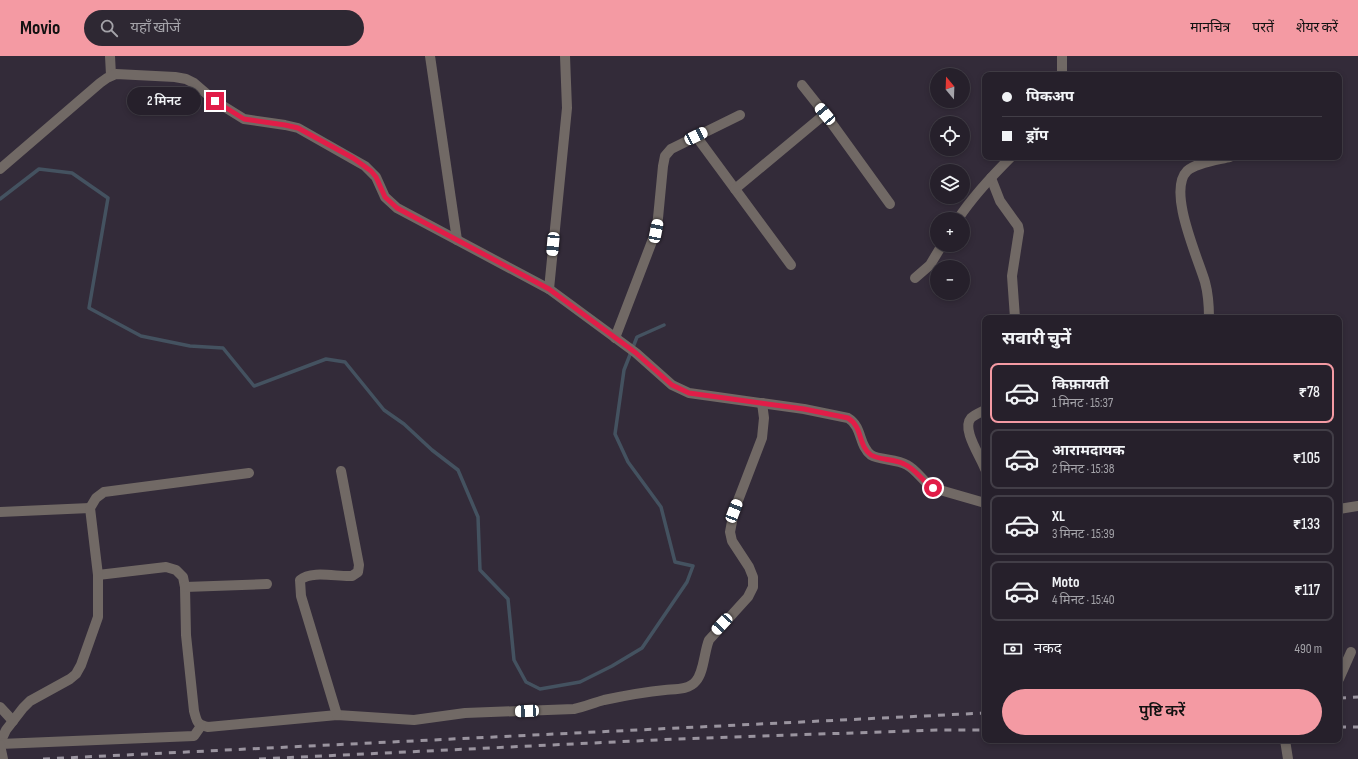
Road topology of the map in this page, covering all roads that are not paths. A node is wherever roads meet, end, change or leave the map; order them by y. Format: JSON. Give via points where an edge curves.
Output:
{"nodes":[{"id":1,"x":110,"y":56,"type":"edge"},
{"id":2,"x":430,"y":56,"type":"edge"},
{"id":3,"x":566,"y":56,"type":"edge"},
{"id":4,"x":1062,"y":56,"type":"edge"},
{"id":5,"x":1062,"y":72,"type":"edge"},
{"id":6,"x":111,"y":75,"type":"junction"},
{"id":7,"x":802,"y":85,"type":"dead end"},
{"id":8,"x":825,"y":114,"type":"junction"},
{"id":9,"x":740,"y":115,"type":"dead end"},
{"id":10,"x":696,"y":136,"type":"junction"},
{"id":11,"x":1009,"y":160,"type":"edge"},
{"id":12,"x":1218,"y":160,"type":"edge"},
{"id":13,"x":0,"y":169,"type":"edge"},
{"id":14,"x":991,"y":178,"type":"junction"},
{"id":15,"x":735,"y":189,"type":"junction"},
{"id":16,"x":890,"y":204,"type":"dead end"},
{"id":17,"x":963,"y":212,"type":"edge"},
{"id":18,"x":457,"y":240,"type":"junction"},
{"id":19,"x":938,"y":252,"type":"edge"},
{"id":20,"x":791,"y":265,"type":"dead end"},
{"id":21,"x":915,"y":278,"type":"dead end"},
{"id":22,"x":549,"y":289,"type":"junction"},
{"id":23,"x":1015,"y":315,"type":"edge"},
{"id":24,"x":1209,"y":315,"type":"edge"},
{"id":25,"x":617,"y":339,"type":"junction"},
{"id":26,"x":762,"y":403,"type":"junction"},
{"id":27,"x":982,"y":412,"type":"edge"},
{"id":28,"x":982,"y":463,"type":"edge"},
{"id":29,"x":341,"y":471,"type":"dead end"},
{"id":30,"x":249,"y":473,"type":"dead end"},
{"id":31,"x":982,"y":502,"type":"edge"},
{"id":32,"x":1358,"y":506,"type":"edge"},
{"id":33,"x":90,"y":508,"type":"junction"},
{"id":34,"x":1342,"y":509,"type":"edge"},
{"id":35,"x":0,"y":512,"type":"edge"},
{"id":36,"x":98,"y":575,"type":"junction"},
{"id":37,"x":267,"y":584,"type":"dead end"},
{"id":38,"x":185,"y":587,"type":"junction"},
{"id":39,"x":1351,"y":652,"type":"dead end"},
{"id":40,"x":1342,"y":672,"type":"edge"},
{"id":41,"x":0,"y":708,"type":"edge"},
{"id":42,"x":337,"y":715,"type":"junction"},
{"id":43,"x":13,"y":721,"type":"junction"},
{"id":44,"x":201,"y":726,"type":"junction"},
{"id":45,"x":1285,"y":743,"type":"edge"},
{"id":46,"x":0,"y":744,"type":"edge"},
{"id":47,"x":3,"y":759,"type":"edge"},
{"id":48,"x":1288,"y":759,"type":"edge"}],
"edges":[{"from":1,"to":6,"type":"street"},
{"from":2,"to":18,"type":"street"},
{"from":3,"to":22,"type":"street","via":[[566,108]]},
{"from":4,"to":5,"type":"street"},
{"from":6,"to":13,"type":"street"},
{"from":6,"to":18,"type":"street","via":[[186,79],[244,119],[298,128],[365,166],[376,177],[385,197],[397,208]]},
{"from":7,"to":8,"type":"street"},
{"from":8,"to":15,"type":"street"},
{"from":8,"to":16,"type":"street"},
{"from":9,"to":10,"type":"street"},
{"from":10,"to":15,"type":"street"},
{"from":10,"to":25,"type":"street","via":[[671,149],[665,156],[656,231]]},
{"from":11,"to":14,"type":"street"},
{"from":12,"to":24,"type":"street","via":[[1195,166],[1187,171],[1180,191],[1189,238],[1206,283]]},
{"from":14,"to":17,"type":"street"},
{"from":14,"to":23,"type":"street","via":[[1000,201],[1019,231],[1012,276]]},
{"from":15,"to":20,"type":"street"},
{"from":18,"to":22,"type":"street"},
{"from":19,"to":21,"type":"street","via":[[930,265]]},
{"from":22,"to":25,"type":"street"},
{"from":25,"to":26,"type":"street","via":[[680,390]]},
{"from":26,"to":31,"type":"street","via":[[848,418],[854,422],[862,444],[872,455],[911,467],[933,488]]},
{"from":26,"to":42,"type":"street","via":[[762,438],[734,511],[730,532],[732,542],[749,567],[754,587],[709,640],[697,681],[690,686],[603,700],[574,709],[465,714],[414,720]]},
{"from":27,"to":28,"type":"street","via":[[971,418],[968,434]]},
{"from":29,"to":42,"type":"street","via":[[360,565],[358,572],[352,576],[305,576],[300,580],[301,596]]},
{"from":30,"to":33,"type":"street","via":[[104,492],[96,498]]},
{"from":32,"to":34,"type":"street"},
{"from":33,"to":35,"type":"street"},
{"from":33,"to":36,"type":"street"},
{"from":36,"to":38,"type":"street","via":[[166,567],[176,570],[182,577]]},
{"from":36,"to":43,"type":"street","via":[[98,617],[81,666],[70,679],[30,701]]},
{"from":37,"to":38,"type":"street"},
{"from":38,"to":44,"type":"street","via":[[186,635],[193,704],[197,721]]},
{"from":39,"to":40,"type":"street"},
{"from":41,"to":43,"type":"street"},
{"from":42,"to":44,"type":"street","via":[[220,727]]},
{"from":43,"to":46,"type":"street"},
{"from":44,"to":46,"type":"street","via":[[194,736]]},
{"from":45,"to":48,"type":"street"},
{"from":46,"to":47,"type":"street"}]}
